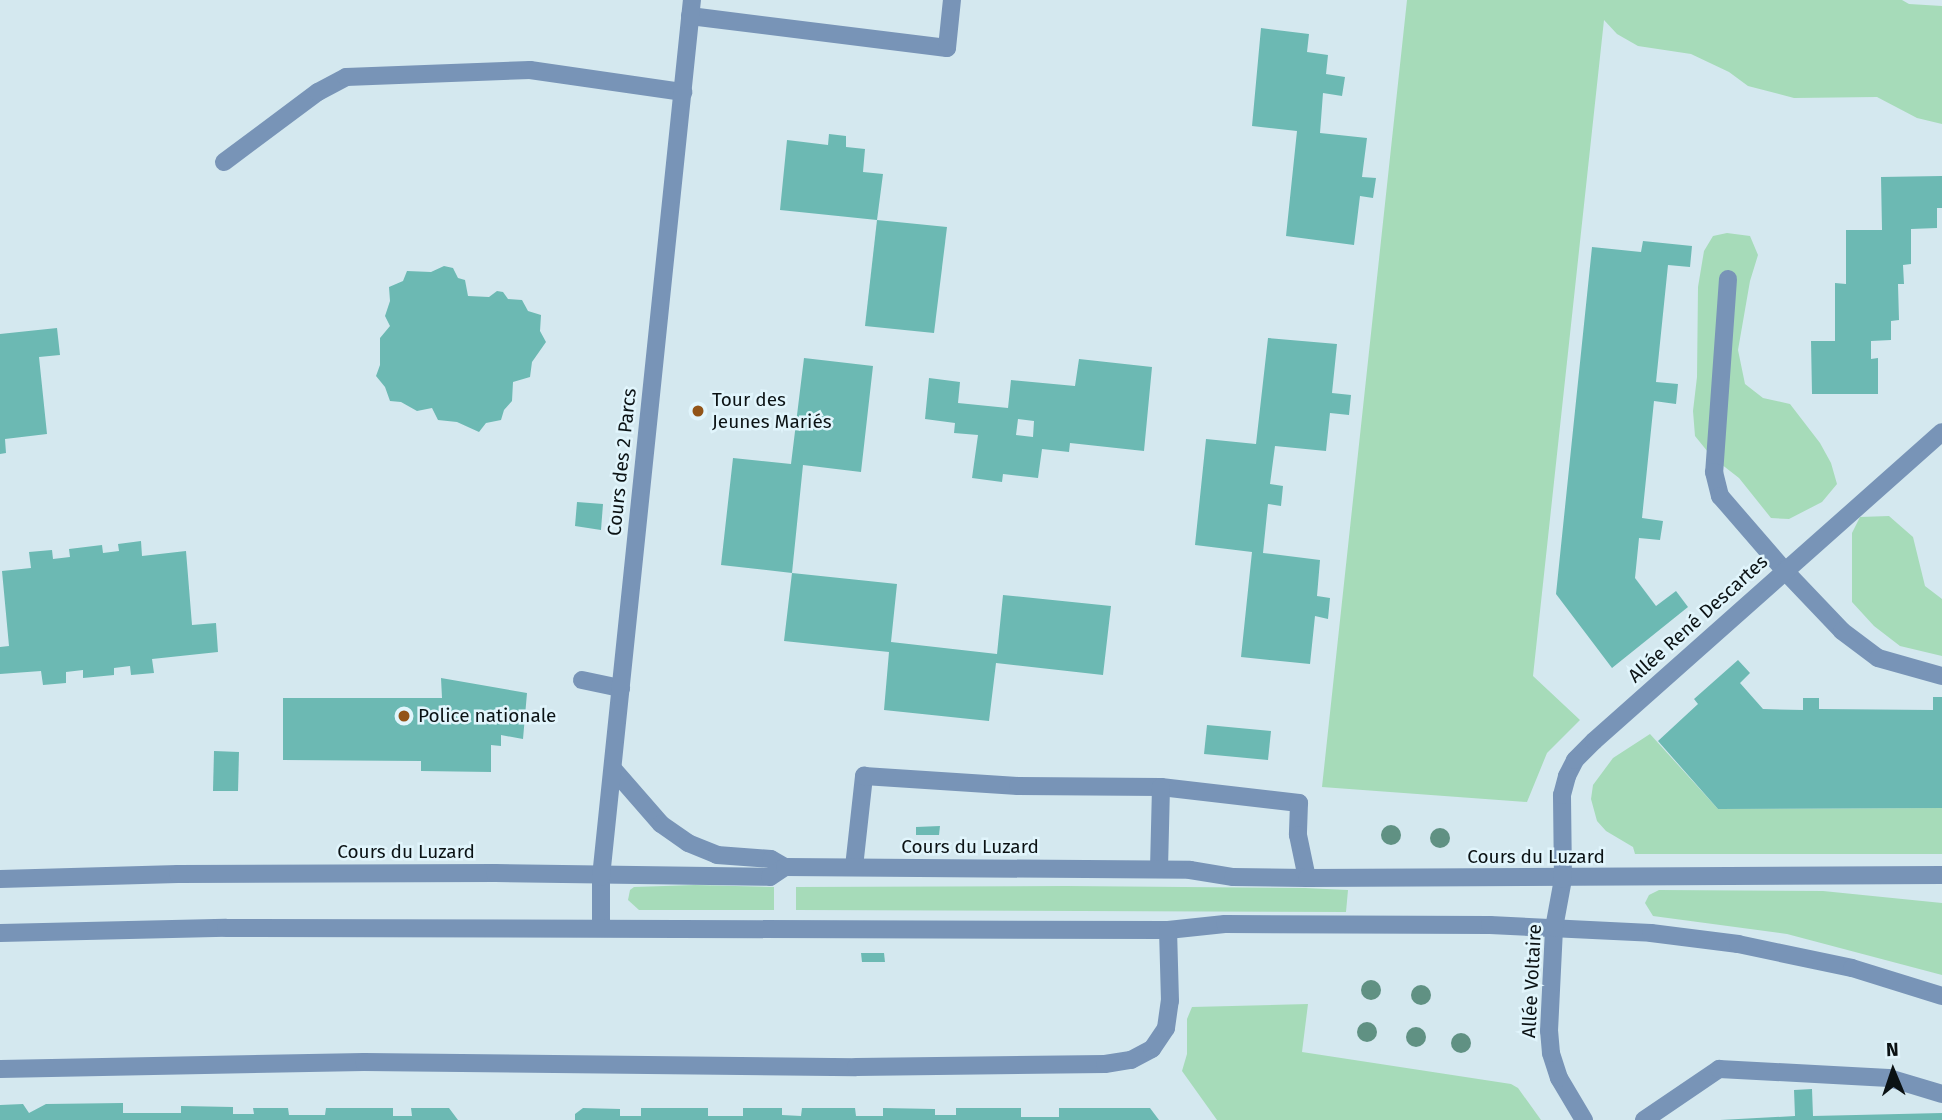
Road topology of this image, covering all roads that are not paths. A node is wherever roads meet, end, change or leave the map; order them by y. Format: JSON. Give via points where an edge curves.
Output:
{"nodes":[{"id":1,"x":952,"y":0,"type":"edge"},
{"id":2,"x":691,"y":8,"type":"edge"},
{"id":3,"x":683,"y":92,"type":"junction"},
{"id":4,"x":225,"y":162,"type":"dead end"},
{"id":5,"x":1728,"y":279,"type":"dead end"},
{"id":6,"x":1942,"y":432,"type":"edge"},
{"id":7,"x":1784,"y":570,"type":"junction"},
{"id":8,"x":1942,"y":676,"type":"edge"},
{"id":9,"x":582,"y":680,"type":"dead end"},
{"id":10,"x":621,"y":688,"type":"junction"},
{"id":11,"x":613,"y":769,"type":"junction"},
{"id":12,"x":1161,"y":787,"type":"junction"},
{"id":13,"x":785,"y":867,"type":"junction"},
{"id":14,"x":854,"y":867,"type":"junction"},
{"id":15,"x":1159,"y":869,"type":"junction"},
{"id":16,"x":1940,"y":875,"type":"edge"},
{"id":17,"x":601,"y":877,"type":"junction"},
{"id":18,"x":1307,"y":878,"type":"junction"},
{"id":19,"x":0,"y":879,"type":"edge"},
{"id":20,"x":1563,"y":879,"type":"junction"},
{"id":21,"x":601,"y":928,"type":"junction"},
{"id":22,"x":1554,"y":928,"type":"junction"},
{"id":23,"x":1168,"y":930,"type":"junction"},
{"id":24,"x":0,"y":933,"type":"edge"},
{"id":25,"x":1942,"y":996,"type":"edge"},
{"id":26,"x":0,"y":1069,"type":"edge"},
{"id":27,"x":1942,"y":1094,"type":"edge"},
{"id":28,"x":1584,"y":1120,"type":"edge"},
{"id":29,"x":1644,"y":1120,"type":"edge"}],
"edges":[{"from":1,"to":2,"type":"street","via":[[947,48]]},
{"from":2,"to":3,"type":"street","name":"Cours des 2 Parcs"},
{"from":3,"to":4,"type":"street","via":[[530,70],[346,77],[318,92]]},
{"from":3,"to":10,"type":"street","name":"Cours des 2 Parcs"},
{"from":5,"to":7,"type":"street","via":[[1714,472],[1720,496]]},
{"from":6,"to":7,"type":"street","name":"Allée René Descartes"},
{"from":7,"to":8,"type":"street","via":[[1842,631],[1878,659]]},
{"from":7,"to":20,"type":"street","name":"Allée René Descartes","via":[[1576,760],[1562,796]]},
{"from":9,"to":10,"type":"street"},
{"from":10,"to":11,"type":"street","name":"Cours des 2 Parcs"},
{"from":11,"to":13,"type":"street","via":[[662,824],[688,843],[717,855],[771,859]]},
{"from":11,"to":17,"type":"street","name":"Cours des 2 Parcs"},
{"from":12,"to":14,"type":"street","via":[[1018,786],[864,776]]},
{"from":12,"to":15,"type":"street"},
{"from":12,"to":18,"type":"street","via":[[1299,803],[1298,835]]},
{"from":13,"to":14,"type":"street","name":"Cours du Luzard"},
{"from":13,"to":17,"type":"street","name":"Cours du Luzard","via":[[771,877]]},
{"from":14,"to":15,"type":"street","name":"Cours du Luzard"},
{"from":15,"to":18,"type":"street","name":"Cours du Luzard"},
{"from":16,"to":20,"type":"street","name":"Cours du Luzard"},
{"from":17,"to":19,"type":"street","name":"Cours du Luzard","via":[[328,873]]},
{"from":17,"to":21,"type":"street","name":"Cours des 2 Parcs"},
{"from":18,"to":20,"type":"street","name":"Cours du Luzard"},
{"from":20,"to":22,"type":"street","name":"Allée Voltaire"},
{"from":21,"to":23,"type":"street"},
{"from":21,"to":24,"type":"street"},
{"from":22,"to":23,"type":"street","via":[[1225,924]]},
{"from":22,"to":25,"type":"street","via":[[1738,944],[1852,968]]},
{"from":22,"to":28,"type":"street","name":"Allée Voltaire","via":[[1551,1053],[1559,1079]]},
{"from":23,"to":26,"type":"street","via":[[1166,1028],[1152,1049],[1131,1060],[1105,1064],[856,1067],[364,1062]]},
{"from":27,"to":29,"type":"street","via":[[1889,1078],[1719,1069]]}]}
